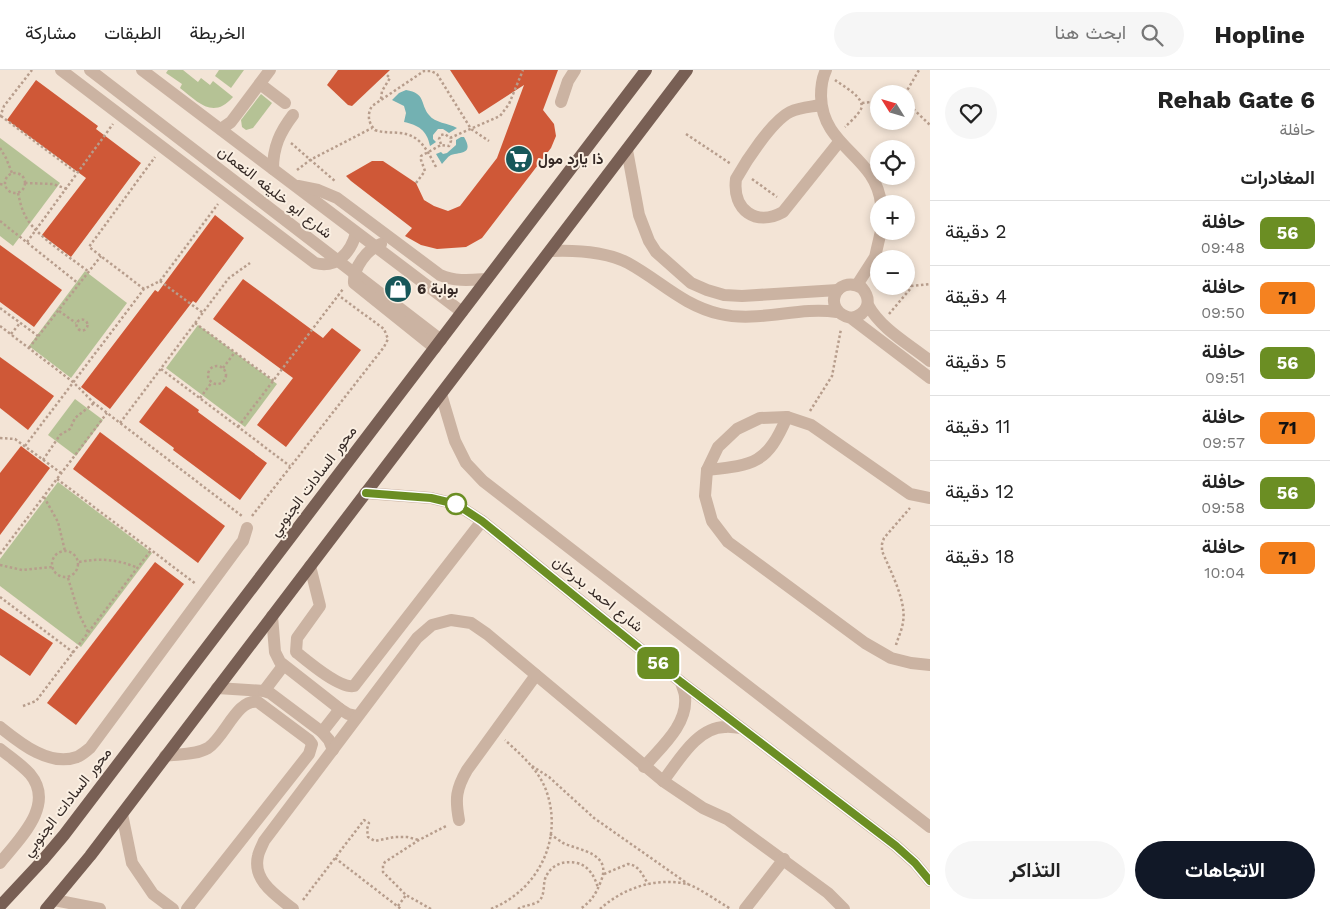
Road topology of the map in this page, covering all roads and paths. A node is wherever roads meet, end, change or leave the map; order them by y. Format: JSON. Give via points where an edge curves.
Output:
{"nodes":[{"id":1,"x":32,"y":70,"type":"edge"},
{"id":2,"x":61,"y":70,"type":"edge"},
{"id":3,"x":90,"y":70,"type":"edge"},
{"id":4,"x":142,"y":70,"type":"edge"},
{"id":5,"x":270,"y":70,"type":"edge"},
{"id":6,"x":523,"y":70,"type":"edge"},
{"id":7,"x":575,"y":70,"type":"edge"},
{"id":8,"x":646,"y":70,"type":"edge"},
{"id":9,"x":688,"y":70,"type":"edge"},
{"id":10,"x":920,"y":70,"type":"edge"},
{"id":11,"x":434,"y":71,"type":"edge"},
{"id":12,"x":825,"y":71,"type":"edge"},
{"id":13,"x":386,"y":74,"type":"dead end"},
{"id":14,"x":260,"y":84,"type":"junction"},
{"id":15,"x":910,"y":85,"type":"edge"},
{"id":16,"x":380,"y":100,"type":"junction"},
{"id":17,"x":561,"y":102,"type":"dead end"},
{"id":18,"x":870,"y":102,"type":"edge"},
{"id":19,"x":0,"y":103,"type":"edge"},
{"id":20,"x":286,"y":103,"type":"dead end"},
{"id":21,"x":862,"y":103,"type":"junction"},
{"id":22,"x":821,"y":105,"type":"junction"},
{"id":23,"x":4,"y":106,"type":"junction"},
{"id":24,"x":915,"y":111,"type":"edge"},
{"id":25,"x":120,"y":114,"type":"junction"},
{"id":26,"x":293,"y":115,"type":"dead end"},
{"id":27,"x":1,"y":117,"type":"edge"},
{"id":28,"x":930,"y":125,"type":"edge"},
{"id":29,"x":372,"y":128,"type":"junction"},
{"id":30,"x":472,"y":129,"type":"junction"},
{"id":31,"x":221,"y":130,"type":"junction"},
{"id":32,"x":280,"y":134,"type":"junction"},
{"id":33,"x":450,"y":138,"type":"junction"},
{"id":34,"x":837,"y":140,"type":"junction"},
{"id":35,"x":489,"y":141,"type":"dead end"},
{"id":36,"x":441,"y":145,"type":"junction"},
{"id":37,"x":162,"y":147,"type":"junction"},
{"id":38,"x":0,"y":148,"type":"edge"},
{"id":39,"x":627,"y":150,"type":"junction"},
{"id":40,"x":428,"y":152,"type":"junction"},
{"id":41,"x":310,"y":160,"type":"junction"},
{"id":42,"x":436,"y":166,"type":"dead end"},
{"id":43,"x":273,"y":169,"type":"junction"},
{"id":44,"x":12,"y":173,"type":"junction"},
{"id":45,"x":77,"y":173,"type":"junction"},
{"id":46,"x":26,"y":183,"type":"junction"},
{"id":47,"x":291,"y":183,"type":"junction"},
{"id":48,"x":416,"y":183,"type":"dead end"},
{"id":49,"x":0,"y":184,"type":"edge"},
{"id":50,"x":338,"y":184,"type":"dead end"},
{"id":51,"x":5,"y":185,"type":"junction"},
{"id":52,"x":67,"y":189,"type":"junction"},
{"id":53,"x":18,"y":193,"type":"junction"},
{"id":54,"x":225,"y":195,"type":"junction"},
{"id":55,"x":878,"y":195,"type":"edge"},
{"id":56,"x":0,"y":221,"type":"edge"},
{"id":57,"x":36,"y":231,"type":"junction"},
{"id":58,"x":356,"y":233,"type":"junction"},
{"id":59,"x":879,"y":240,"type":"edge"},
{"id":60,"x":27,"y":242,"type":"junction"},
{"id":61,"x":375,"y":247,"type":"junction"},
{"id":62,"x":550,"y":251,"type":"junction"},
{"id":63,"x":656,"y":252,"type":"junction"},
{"id":64,"x":101,"y":256,"type":"junction"},
{"id":65,"x":338,"y":261,"type":"junction"},
{"id":66,"x":250,"y":263,"type":"dead end"},
{"id":67,"x":641,"y":270,"type":"junction"},
{"id":68,"x":88,"y":272,"type":"junction"},
{"id":69,"x":355,"y":274,"type":"junction"},
{"id":70,"x":682,"y":275,"type":"junction"},
{"id":71,"x":487,"y":279,"type":"junction"},
{"id":72,"x":160,"y":281,"type":"junction"},
{"id":73,"x":80,"y":284,"type":"junction"},
{"id":74,"x":930,"y":284,"type":"edge"},
{"id":75,"x":857,"y":285,"type":"junction"},
{"id":76,"x":915,"y":286,"type":"edge"},
{"id":77,"x":144,"y":289,"type":"junction"},
{"id":78,"x":838,"y":290,"type":"junction"},
{"id":79,"x":670,"y":291,"type":"junction"},
{"id":80,"x":338,"y":295,"type":"junction"},
{"id":81,"x":906,"y":295,"type":"edge"},
{"id":82,"x":868,"y":305,"type":"junction"},
{"id":83,"x":0,"y":308,"type":"edge"},
{"id":84,"x":464,"y":309,"type":"junction"},
{"id":85,"x":59,"y":311,"type":"junction"},
{"id":86,"x":203,"y":313,"type":"junction"},
{"id":87,"x":844,"y":316,"type":"junction"},
{"id":88,"x":20,"y":323,"type":"junction"},
{"id":89,"x":76,"y":323,"type":"junction"},
{"id":90,"x":195,"y":323,"type":"junction"},
{"id":91,"x":881,"y":323,"type":"junction"},
{"id":92,"x":0,"y":326,"type":"edge"},
{"id":93,"x":11,"y":334,"type":"junction"},
{"id":94,"x":38,"y":336,"type":"junction"},
{"id":95,"x":438,"y":344,"type":"junction"},
{"id":96,"x":29,"y":348,"type":"junction"},
{"id":97,"x":235,"y":352,"type":"junction"},
{"id":98,"x":930,"y":360,"type":"edge"},
{"id":99,"x":223,"y":368,"type":"junction"},
{"id":100,"x":161,"y":369,"type":"junction"},
{"id":101,"x":930,"y":378,"type":"edge"},
{"id":102,"x":274,"y":381,"type":"junction"},
{"id":103,"x":73,"y":382,"type":"junction"},
{"id":104,"x":212,"y":382,"type":"junction"},
{"id":105,"x":441,"y":394,"type":"junction"},
{"id":106,"x":200,"y":398,"type":"junction"},
{"id":107,"x":94,"y":403,"type":"junction"},
{"id":108,"x":107,"y":413,"type":"junction"},
{"id":109,"x":786,"y":417,"type":"junction"},
{"id":110,"x":802,"y":422,"type":"junction"},
{"id":111,"x":120,"y":423,"type":"junction"},
{"id":112,"x":238,"y":427,"type":"junction"},
{"id":113,"x":0,"y":438,"type":"edge"},
{"id":114,"x":25,"y":446,"type":"junction"},
{"id":115,"x":43,"y":460,"type":"junction"},
{"id":116,"x":290,"y":466,"type":"junction"},
{"id":117,"x":707,"y":470,"type":"junction"},
{"id":118,"x":61,"y":474,"type":"junction"},
{"id":119,"x":57,"y":479,"type":"junction"},
{"id":120,"x":366,"y":493,"type":"junction"},
{"id":121,"x":44,"y":497,"type":"junction"},
{"id":122,"x":925,"y":497,"type":"edge"},
{"id":123,"x":482,"y":521,"type":"junction"},
{"id":124,"x":248,"y":528,"type":"dead end"},
{"id":125,"x":151,"y":550,"type":"junction"},
{"id":126,"x":65,"y":551,"type":"junction"},
{"id":127,"x":0,"y":554,"type":"edge"},
{"id":128,"x":79,"y":562,"type":"junction"},
{"id":129,"x":0,"y":565,"type":"edge"},
{"id":130,"x":310,"y":566,"type":"junction"},
{"id":131,"x":52,"y":567,"type":"junction"},
{"id":132,"x":138,"y":568,"type":"junction"},
{"id":133,"x":68,"y":578,"type":"junction"},
{"id":134,"x":205,"y":591,"type":"junction"},
{"id":135,"x":0,"y":597,"type":"edge"},
{"id":136,"x":272,"y":616,"type":"junction"},
{"id":137,"x":89,"y":633,"type":"junction"},
{"id":138,"x":74,"y":652,"type":"junction"},
{"id":139,"x":891,"y":658,"type":"junction"},
{"id":140,"x":930,"y":665,"type":"edge"},
{"id":141,"x":283,"y":666,"type":"junction"},
{"id":142,"x":536,"y":675,"type":"junction"},
{"id":143,"x":681,"y":682,"type":"junction"},
{"id":144,"x":217,"y":688,"type":"junction"},
{"id":145,"x":264,"y":691,"type":"junction"},
{"id":146,"x":22,"y":706,"type":"dead end"},
{"id":147,"x":340,"y":709,"type":"junction"},
{"id":148,"x":357,"y":716,"type":"junction"},
{"id":149,"x":741,"y":728,"type":"junction"},
{"id":150,"x":495,"y":731,"type":"junction"},
{"id":151,"x":322,"y":732,"type":"junction"},
{"id":152,"x":2,"y":733,"type":"edge"},
{"id":153,"x":0,"y":749,"type":"edge"},
{"id":154,"x":333,"y":750,"type":"junction"},
{"id":155,"x":165,"y":756,"type":"junction"},
{"id":156,"x":531,"y":765,"type":"junction"},
{"id":157,"x":644,"y":767,"type":"junction"},
{"id":158,"x":663,"y":781,"type":"junction"},
{"id":159,"x":122,"y":814,"type":"junction"},
{"id":160,"x":459,"y":820,"type":"joint"},
{"id":161,"x":930,"y":827,"type":"edge"},
{"id":162,"x":550,"y":834,"type":"junction"},
{"id":163,"x":419,"y":840,"type":"junction"},
{"id":164,"x":335,"y":858,"type":"junction"},
{"id":165,"x":784,"y":859,"type":"junction"},
{"id":166,"x":0,"y":863,"type":"edge"},
{"id":167,"x":604,"y":874,"type":"junction"},
{"id":168,"x":930,"y":881,"type":"edge"},
{"id":169,"x":648,"y":884,"type":"junction"},
{"id":170,"x":688,"y":884,"type":"junction"},
{"id":171,"x":598,"y":888,"type":"junction"},
{"id":172,"x":406,"y":896,"type":"junction"},
{"id":173,"x":50,"y":904,"type":"edge"},
{"id":174,"x":297,"y":905,"type":"edge"},
{"id":175,"x":0,"y":906,"type":"edge"},
{"id":176,"x":398,"y":906,"type":"junction"},
{"id":177,"x":100,"y":909,"type":"edge"},
{"id":178,"x":173,"y":909,"type":"edge"},
{"id":179,"x":187,"y":909,"type":"edge"},
{"id":180,"x":401,"y":909,"type":"edge"},
{"id":181,"x":431,"y":909,"type":"edge"},
{"id":182,"x":491,"y":909,"type":"edge"},
{"id":183,"x":518,"y":909,"type":"edge"},
{"id":184,"x":580,"y":909,"type":"edge"},
{"id":185,"x":600,"y":909,"type":"edge"},
{"id":186,"x":731,"y":909,"type":"edge"},
{"id":187,"x":745,"y":909,"type":"edge"},
{"id":188,"x":844,"y":909,"type":"edge"}],
"edges":[{"from":1,"to":23,"type":"path"},
{"from":2,"to":25,"type":"street"},
{"from":3,"to":65,"type":"street","name":"شارع ابو خليفه النعمان"},
{"from":4,"to":31,"type":"street","name":"شارع ابو خليفه النعمان"},
{"from":5,"to":14,"type":"street"},
{"from":6,"to":30,"type":"path","via":[[500,116]]},
{"from":7,"to":17,"type":"street"},
{"from":8,"to":71,"type":"main road","name":"محور السادات الجنوبي"},
{"from":9,"to":39,"type":"main road"},
{"from":10,"to":15,"type":"path"},
{"from":11,"to":16,"type":"path","via":[[424,71]]},
{"from":11,"to":30,"type":"path"},
{"from":12,"to":21,"type":"path"},
{"from":12,"to":22,"type":"street"},
{"from":13,"to":16,"type":"path","via":[[390,78]]},
{"from":14,"to":20,"type":"street"},
{"from":14,"to":31,"type":"street"},
{"from":16,"to":29,"type":"path","via":[[369,110]]},
{"from":18,"to":21,"type":"path"},
{"from":19,"to":23,"type":"path"},
{"from":21,"to":34,"type":"path","via":[[862,108]]},
{"from":22,"to":34,"type":"street","via":[[826,122]]},
{"from":22,"to":34,"type":"street","via":[[798,108],[779,119],[770,130],[736,179],[736,198],[741,206],[756,217],[775,217],[783,212]]},
{"from":23,"to":27,"type":"path"},
{"from":24,"to":28,"type":"path"},
{"from":25,"to":37,"type":"street"},
{"from":25,"to":45,"type":"path"},
{"from":26,"to":32,"type":"street"},
{"from":27,"to":45,"type":"path"},
{"from":29,"to":40,"type":"path","via":[[411,134]]},
{"from":29,"to":41,"type":"path"},
{"from":30,"to":33,"type":"path"},
{"from":30,"to":35,"type":"path"},
{"from":31,"to":43,"type":"street","name":"شارع ابو خليفه النعمان"},
{"from":32,"to":41,"type":"path"},
{"from":32,"to":43,"type":"street","via":[[274,151]]},
{"from":33,"to":36,"type":"path","via":[[448,146]]},
{"from":33,"to":36,"type":"path","via":[[441,135]]},
{"from":34,"to":55,"type":"street","via":[[863,164],[874,180]]},
{"from":36,"to":40,"type":"path"},
{"from":37,"to":54,"type":"street"},
{"from":37,"to":64,"type":"path","via":[[89,247]]},
{"from":38,"to":44,"type":"path"},
{"from":39,"to":62,"type":"main road"},
{"from":39,"to":63,"type":"street","via":[[639,215]]},
{"from":40,"to":42,"type":"path"},
{"from":40,"to":48,"type":"path","via":[[421,158],[425,171]]},
{"from":41,"to":47,"type":"path"},
{"from":41,"to":50,"type":"path"},
{"from":43,"to":47,"type":"street","name":"شارع ابو خليفه النعمان"},
{"from":44,"to":46,"type":"path","via":[[21,175]]},
{"from":44,"to":51,"type":"path"},
{"from":45,"to":52,"type":"path"},
{"from":46,"to":52,"type":"path","via":[[54,184]]},
{"from":46,"to":53,"type":"path"},
{"from":47,"to":58,"type":"street","name":"شارع ابو خليفه النعمان"},
{"from":47,"to":71,"type":"street","via":[[337,198],[440,274],[460,280]]},
{"from":49,"to":51,"type":"path"},
{"from":51,"to":53,"type":"path","via":[[10,192]]},
{"from":52,"to":57,"type":"path"},
{"from":53,"to":57,"type":"path","via":[[21,207]]},
{"from":54,"to":65,"type":"street","via":[[316,263],[329,265]]},
{"from":54,"to":72,"type":"path"},
{"from":56,"to":60,"type":"path"},
{"from":57,"to":60,"type":"path"},
{"from":57,"to":68,"type":"path"},
{"from":58,"to":61,"type":"street","name":"شارع ابو خليفه النعمان"},
{"from":58,"to":65,"type":"street","via":[[351,246]]},
{"from":59,"to":75,"type":"street","via":[[874,257]]},
{"from":60,"to":73,"type":"path"},
{"from":61,"to":69,"type":"street"},
{"from":61,"to":84,"type":"street","via":[[387,246]]},
{"from":62,"to":67,"type":"street","via":[[570,250],[611,257]]},
{"from":62,"to":105,"type":"main road"},
{"from":63,"to":67,"type":"street"},
{"from":63,"to":70,"type":"street"},
{"from":64,"to":68,"type":"path"},
{"from":64,"to":77,"type":"path"},
{"from":65,"to":69,"type":"street","name":"شارع ابو خليفه النعمان"},
{"from":66,"to":86,"type":"path","via":[[229,278]]},
{"from":67,"to":79,"type":"street"},
{"from":68,"to":73,"type":"path"},
{"from":69,"to":80,"type":"path"},
{"from":69,"to":95,"type":"street","name":"شارع ابو خليفه النعمان"},
{"from":70,"to":78,"type":"street","via":[[707,290],[742,296]]},
{"from":70,"to":79,"type":"street"},
{"from":71,"to":84,"type":"main road","name":"محور السادات الجنوبي"},
{"from":72,"to":77,"type":"path"},
{"from":72,"to":86,"type":"path"},
{"from":73,"to":85,"type":"path"},
{"from":74,"to":76,"type":"path"},
{"from":75,"to":78,"type":"street","via":[[850,284]]},
{"from":75,"to":82,"type":"street","via":[[866,293]]},
{"from":77,"to":103,"type":"path"},
{"from":78,"to":87,"type":"street","via":[[834,305]]},
{"from":79,"to":87,"type":"street","via":[[702,309],[742,318],[807,310]]},
{"from":80,"to":102,"type":"path"},
{"from":80,"to":116,"type":"path","via":[[384,329],[388,339]]},
{"from":81,"to":91,"type":"path"},
{"from":82,"to":87,"type":"street","via":[[858,317]]},
{"from":82,"to":91,"type":"street"},
{"from":83,"to":88,"type":"path"},
{"from":84,"to":95,"type":"main road","name":"محور السادات الجنوبي"},
{"from":85,"to":89,"type":"path"},
{"from":85,"to":94,"type":"path"},
{"from":86,"to":90,"type":"path"},
{"from":87,"to":101,"type":"street"},
{"from":87,"to":110,"type":"path","via":[[832,376]]},
{"from":88,"to":93,"type":"path"},
{"from":88,"to":94,"type":"path"},
{"from":89,"to":89,"type":"path","via":[[84,320],[87,328],[79,330]]},
{"from":90,"to":97,"type":"path"},
{"from":90,"to":100,"type":"path"},
{"from":91,"to":98,"type":"street"},
{"from":92,"to":93,"type":"path"},
{"from":93,"to":96,"type":"path"},
{"from":94,"to":96,"type":"path"},
{"from":95,"to":175,"type":"main road","name":"محور السادات الجنوبي","via":[[64,835]]},
{"from":96,"to":103,"type":"path"},
{"from":97,"to":99,"type":"path"},
{"from":97,"to":102,"type":"path"},
{"from":99,"to":104,"type":"path","via":[[224,381],[221,384]]},
{"from":99,"to":104,"type":"path","via":[[218,366],[210,370]]},
{"from":100,"to":106,"type":"path"},
{"from":100,"to":111,"type":"path"},
{"from":102,"to":112,"type":"path"},
{"from":103,"to":107,"type":"path"},
{"from":103,"to":114,"type":"path"},
{"from":104,"to":106,"type":"path"},
{"from":105,"to":120,"type":"main road"},
{"from":105,"to":161,"type":"street","name":"شارع احمد بدرخان","via":[[454,442],[466,463],[483,481]]},
{"from":106,"to":112,"type":"path"},
{"from":107,"to":108,"type":"path"},
{"from":107,"to":115,"type":"path","via":[[75,418],[70,429],[60,435]]},
{"from":108,"to":111,"type":"path"},
{"from":108,"to":118,"type":"path"},
{"from":109,"to":110,"type":"street"},
{"from":109,"to":117,"type":"street","via":[[760,418],[737,429],[718,447]]},
{"from":109,"to":117,"type":"street","via":[[778,438],[762,457],[741,466]]},
{"from":110,"to":122,"type":"street","via":[[910,494]]},
{"from":111,"to":116,"type":"path","via":[[247,518],[252,516]]},
{"from":112,"to":116,"type":"path"},
{"from":113,"to":114,"type":"path","via":[[15,438]]},
{"from":114,"to":115,"type":"path"},
{"from":115,"to":118,"type":"path"},
{"from":117,"to":139,"type":"street","via":[[705,496],[712,521],[728,542],[865,643]]},
{"from":118,"to":119,"type":"path"},
{"from":119,"to":121,"type":"path"},
{"from":119,"to":125,"type":"path"},
{"from":120,"to":123,"type":"street","name":"شارع احمد بدرخان","via":[[413,496],[456,504]]},
{"from":120,"to":130,"type":"main road"},
{"from":121,"to":126,"type":"path","via":[[58,522]]},
{"from":121,"to":127,"type":"path"},
{"from":122,"to":139,"type":"path","via":[[884,538],[882,544],[904,614]]},
{"from":123,"to":130,"type":"street","via":[[354,686],[339,683],[296,652],[297,638],[320,606]]},
{"from":123,"to":143,"type":"street","name":"شارع احمد بدرخان"},
{"from":124,"to":134,"type":"street","via":[[243,541]]},
{"from":125,"to":132,"type":"path"},
{"from":125,"to":134,"type":"path"},
{"from":126,"to":128,"type":"path","via":[[71,552]]},
{"from":126,"to":131,"type":"path","via":[[54,556]]},
{"from":128,"to":132,"type":"path","via":[[109,559]]},
{"from":128,"to":133,"type":"path","via":[[78,569]]},
{"from":129,"to":131,"type":"path","via":[[22,570]]},
{"from":130,"to":136,"type":"main road"},
{"from":131,"to":133,"type":"path","via":[[58,576]]},
{"from":132,"to":137,"type":"path"},
{"from":133,"to":137,"type":"path"},
{"from":134,"to":152,"type":"street","via":[[90,748],[65,759],[50,757]]},
{"from":135,"to":138,"type":"path"},
{"from":136,"to":141,"type":"street","via":[[275,652]]},
{"from":136,"to":144,"type":"main road"},
{"from":137,"to":138,"type":"path"},
{"from":138,"to":146,"type":"path","via":[[36,700]]},
{"from":139,"to":140,"type":"street"},
{"from":141,"to":145,"type":"street"},
{"from":141,"to":147,"type":"street"},
{"from":142,"to":148,"type":"street","via":[[479,628],[471,623],[451,620],[432,626],[417,638]]},
{"from":142,"to":150,"type":"street"},
{"from":142,"to":157,"type":"street"},
{"from":143,"to":149,"type":"street","name":"شارع احمد بدرخان"},
{"from":143,"to":157,"type":"street","via":[[684,714],[678,727]]},
{"from":144,"to":145,"type":"street"},
{"from":144,"to":155,"type":"main road"},
{"from":145,"to":151,"type":"street"},
{"from":147,"to":148,"type":"street"},
{"from":147,"to":151,"type":"street"},
{"from":148,"to":154,"type":"street"},
{"from":149,"to":158,"type":"street","via":[[724,726],[708,731],[695,741]]},
{"from":149,"to":168,"type":"street","name":"شارع احمد بدرخان","via":[[896,846]]},
{"from":150,"to":156,"type":"path"},
{"from":150,"to":160,"type":"street","via":[[458,786]]},
{"from":151,"to":154,"type":"street"},
{"from":153,"to":166,"type":"street","via":[[30,773],[40,800],[33,819]]},
{"from":154,"to":174,"type":"street","via":[[264,841],[257,858],[259,875],[268,890]]},
{"from":155,"to":159,"type":"main road"},
{"from":155,"to":179,"type":"street","via":[[206,749],[251,701],[258,702],[312,744],[309,754]]},
{"from":156,"to":162,"type":"path","via":[[546,790],[552,818]]},
{"from":156,"to":170,"type":"path","via":[[594,818]]},
{"from":157,"to":158,"type":"street"},
{"from":158,"to":165,"type":"street","via":[[703,808],[726,818]]},
{"from":159,"to":173,"type":"main road"},
{"from":159,"to":178,"type":"street","via":[[132,863],[153,894]]},
{"from":160,"to":163,"type":"path"},
{"from":162,"to":167,"type":"path","via":[[563,843],[596,856]]},
{"from":162,"to":182,"type":"path","via":[[549,847],[537,873],[517,894]]},
{"from":163,"to":164,"type":"path","via":[[395,837],[375,841],[368,837],[368,823],[364,820]]},
{"from":163,"to":172,"type":"path","via":[[383,865],[383,872]]},
{"from":164,"to":174,"type":"path"},
{"from":164,"to":176,"type":"path"},
{"from":165,"to":187,"type":"street"},
{"from":165,"to":188,"type":"street"},
{"from":167,"to":169,"type":"path","via":[[633,864]]},
{"from":167,"to":171,"type":"path"},
{"from":169,"to":170,"type":"path"},
{"from":169,"to":185,"type":"path","via":[[627,890]]},
{"from":170,"to":186,"type":"path"},
{"from":171,"to":183,"type":"path","via":[[595,878],[584,866],[568,862],[557,864],[545,879],[539,902]]},
{"from":171,"to":184,"type":"path","via":[[589,903]]},
{"from":172,"to":176,"type":"path"},
{"from":172,"to":181,"type":"path"},
{"from":173,"to":177,"type":"street"},
{"from":176,"to":180,"type":"path"}]}
